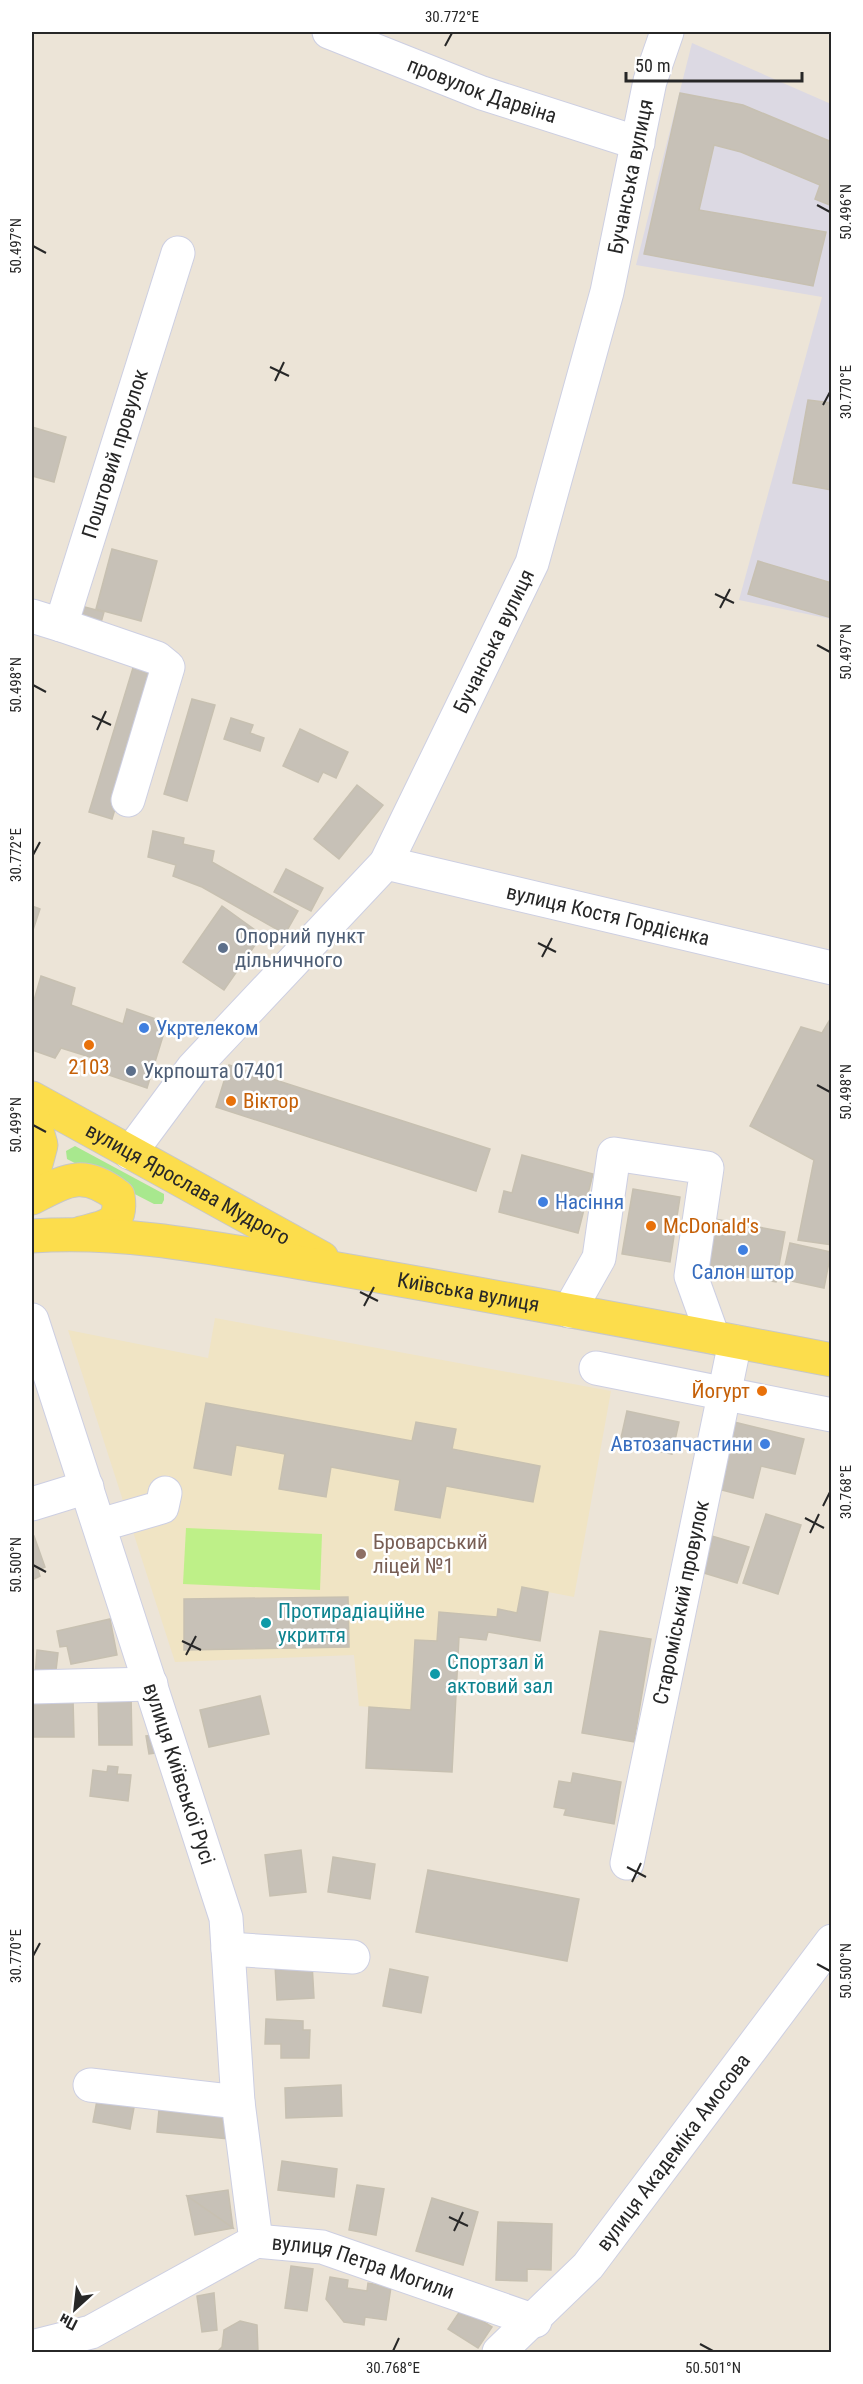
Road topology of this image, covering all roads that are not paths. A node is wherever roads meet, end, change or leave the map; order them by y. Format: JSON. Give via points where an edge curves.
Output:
{"nodes":[{"id":1,"x":329,"y":32,"type":"edge"},
{"id":2,"x":667,"y":32,"type":"edge"},
{"id":3,"x":638,"y":143,"type":"junction"},
{"id":4,"x":178,"y":253,"type":"dead end"},
{"id":5,"x":46,"y":621,"type":"edge"},
{"id":6,"x":128,"y":800,"type":"dead end"},
{"id":7,"x":386,"y":863,"type":"junction"},
{"id":8,"x":831,"y":968,"type":"edge"},
{"id":9,"x":32,"y":1098,"type":"edge"},
{"id":10,"x":32,"y":1113,"type":"edge"},
{"id":11,"x":130,"y":1153,"type":"junction"},
{"id":12,"x":32,"y":1179,"type":"edge"},
{"id":13,"x":32,"y":1198,"type":"edge"},
{"id":14,"x":77,"y":1234,"type":"junction"},
{"id":15,"x":32,"y":1236,"type":"edge"},
{"id":16,"x":344,"y":1270,"type":"junction"},
{"id":17,"x":569,"y":1311,"type":"junction"},
{"id":18,"x":32,"y":1320,"type":"edge"},
{"id":19,"x":724,"y":1340,"type":"junction"},
{"id":20,"x":831,"y":1360,"type":"edge"},
{"id":21,"x":596,"y":1368,"type":"dead end"},
{"id":22,"x":723,"y":1394,"type":"junction"},
{"id":23,"x":831,"y":1415,"type":"edge"},
{"id":24,"x":87,"y":1487,"type":"junction"},
{"id":25,"x":165,"y":1493,"type":"dead end"},
{"id":26,"x":32,"y":1504,"type":"edge"},
{"id":27,"x":100,"y":1525,"type":"junction"},
{"id":28,"x":151,"y":1684,"type":"junction"},
{"id":29,"x":32,"y":1687,"type":"edge"},
{"id":30,"x":627,"y":1863,"type":"dead end"},
{"id":31,"x":831,"y":1941,"type":"edge"},
{"id":32,"x":228,"y":1949,"type":"junction"},
{"id":33,"x":353,"y":1957,"type":"dead end"},
{"id":34,"x":90,"y":2085,"type":"dead end"},
{"id":35,"x":238,"y":2102,"type":"junction"},
{"id":36,"x":256,"y":2241,"type":"junction"},
{"id":37,"x":534,"y":2321,"type":"junction"},
{"id":38,"x":32,"y":2347,"type":"edge"},
{"id":39,"x":499,"y":2352,"type":"edge"}],
"edges":[{"from":1,"to":3,"type":"street","name":"провулок Дарвіна","via":[[482,93]]},
{"from":2,"to":3,"type":"street","name":"Бучанська вулиця","via":[[650,81]]},
{"from":3,"to":7,"type":"street","name":"Бучанська вулиця","via":[[608,292],[532,563]]},
{"from":4,"to":5,"type":"street","name":"Поштовий провулок"},
{"from":5,"to":6,"type":"street","via":[[157,658],[168,667]]},
{"from":7,"to":8,"type":"street","name":"вулиця Костя Гордієнка"},
{"from":7,"to":11,"type":"street","name":"Бучанська вулиця","via":[[193,1068]]},
{"from":9,"to":11,"type":"main road","name":"вулиця Ярослава Мудрого"},
{"from":10,"to":12,"type":"main road","via":[[41,1144]]},
{"from":11,"to":16,"type":"main road","name":"вулиця Ярослава Мудрого"},
{"from":13,"to":14,"type":"main road","via":[[69,1180],[81,1179],[94,1180],[118,1196],[120,1209],[115,1220],[106,1227]]},
{"from":14,"to":15,"type":"main road","name":"Київська вулиця"},
{"from":14,"to":16,"type":"main road","name":"Київська вулиця","via":[[144,1237]]},
{"from":16,"to":17,"type":"main road","name":"Київська вулиця"},
{"from":17,"to":19,"type":"main road","name":"Київська вулиця"},
{"from":17,"to":19,"type":"street","via":[[598,1258],[614,1154],[707,1168],[691,1276]]},
{"from":18,"to":24,"type":"street","name":"вулиця Київської Русі"},
{"from":19,"to":20,"type":"main road","name":"Київська вулиця"},
{"from":19,"to":22,"type":"street","name":"Староміський провулок"},
{"from":21,"to":22,"type":"street"},
{"from":22,"to":23,"type":"street"},
{"from":22,"to":30,"type":"street","name":"Староміський провулок"},
{"from":24,"to":26,"type":"street"},
{"from":24,"to":27,"type":"street","name":"вулиця Київської Русі"},
{"from":25,"to":27,"type":"street","via":[[162,1507]]},
{"from":27,"to":28,"type":"street","name":"вулиця Київської Русі"},
{"from":28,"to":29,"type":"street"},
{"from":28,"to":32,"type":"street","name":"вулиця Київської Русі","via":[[226,1918]]},
{"from":31,"to":37,"type":"street","name":"вулиця Академіка Амосова","via":[[588,2266]]},
{"from":32,"to":33,"type":"street"},
{"from":32,"to":35,"type":"street","name":"вулиця Київської Русі"},
{"from":34,"to":35,"type":"street"},
{"from":35,"to":36,"type":"street","name":"вулиця Київської Русі"},
{"from":36,"to":37,"type":"street","name":"вулиця Петра Могили","via":[[322,2247]]},
{"from":36,"to":38,"type":"street","name":"вулиця Петра Могили","via":[[91,2332]]},
{"from":37,"to":39,"type":"street","name":"вулиця Академіка Амосова"}]}
